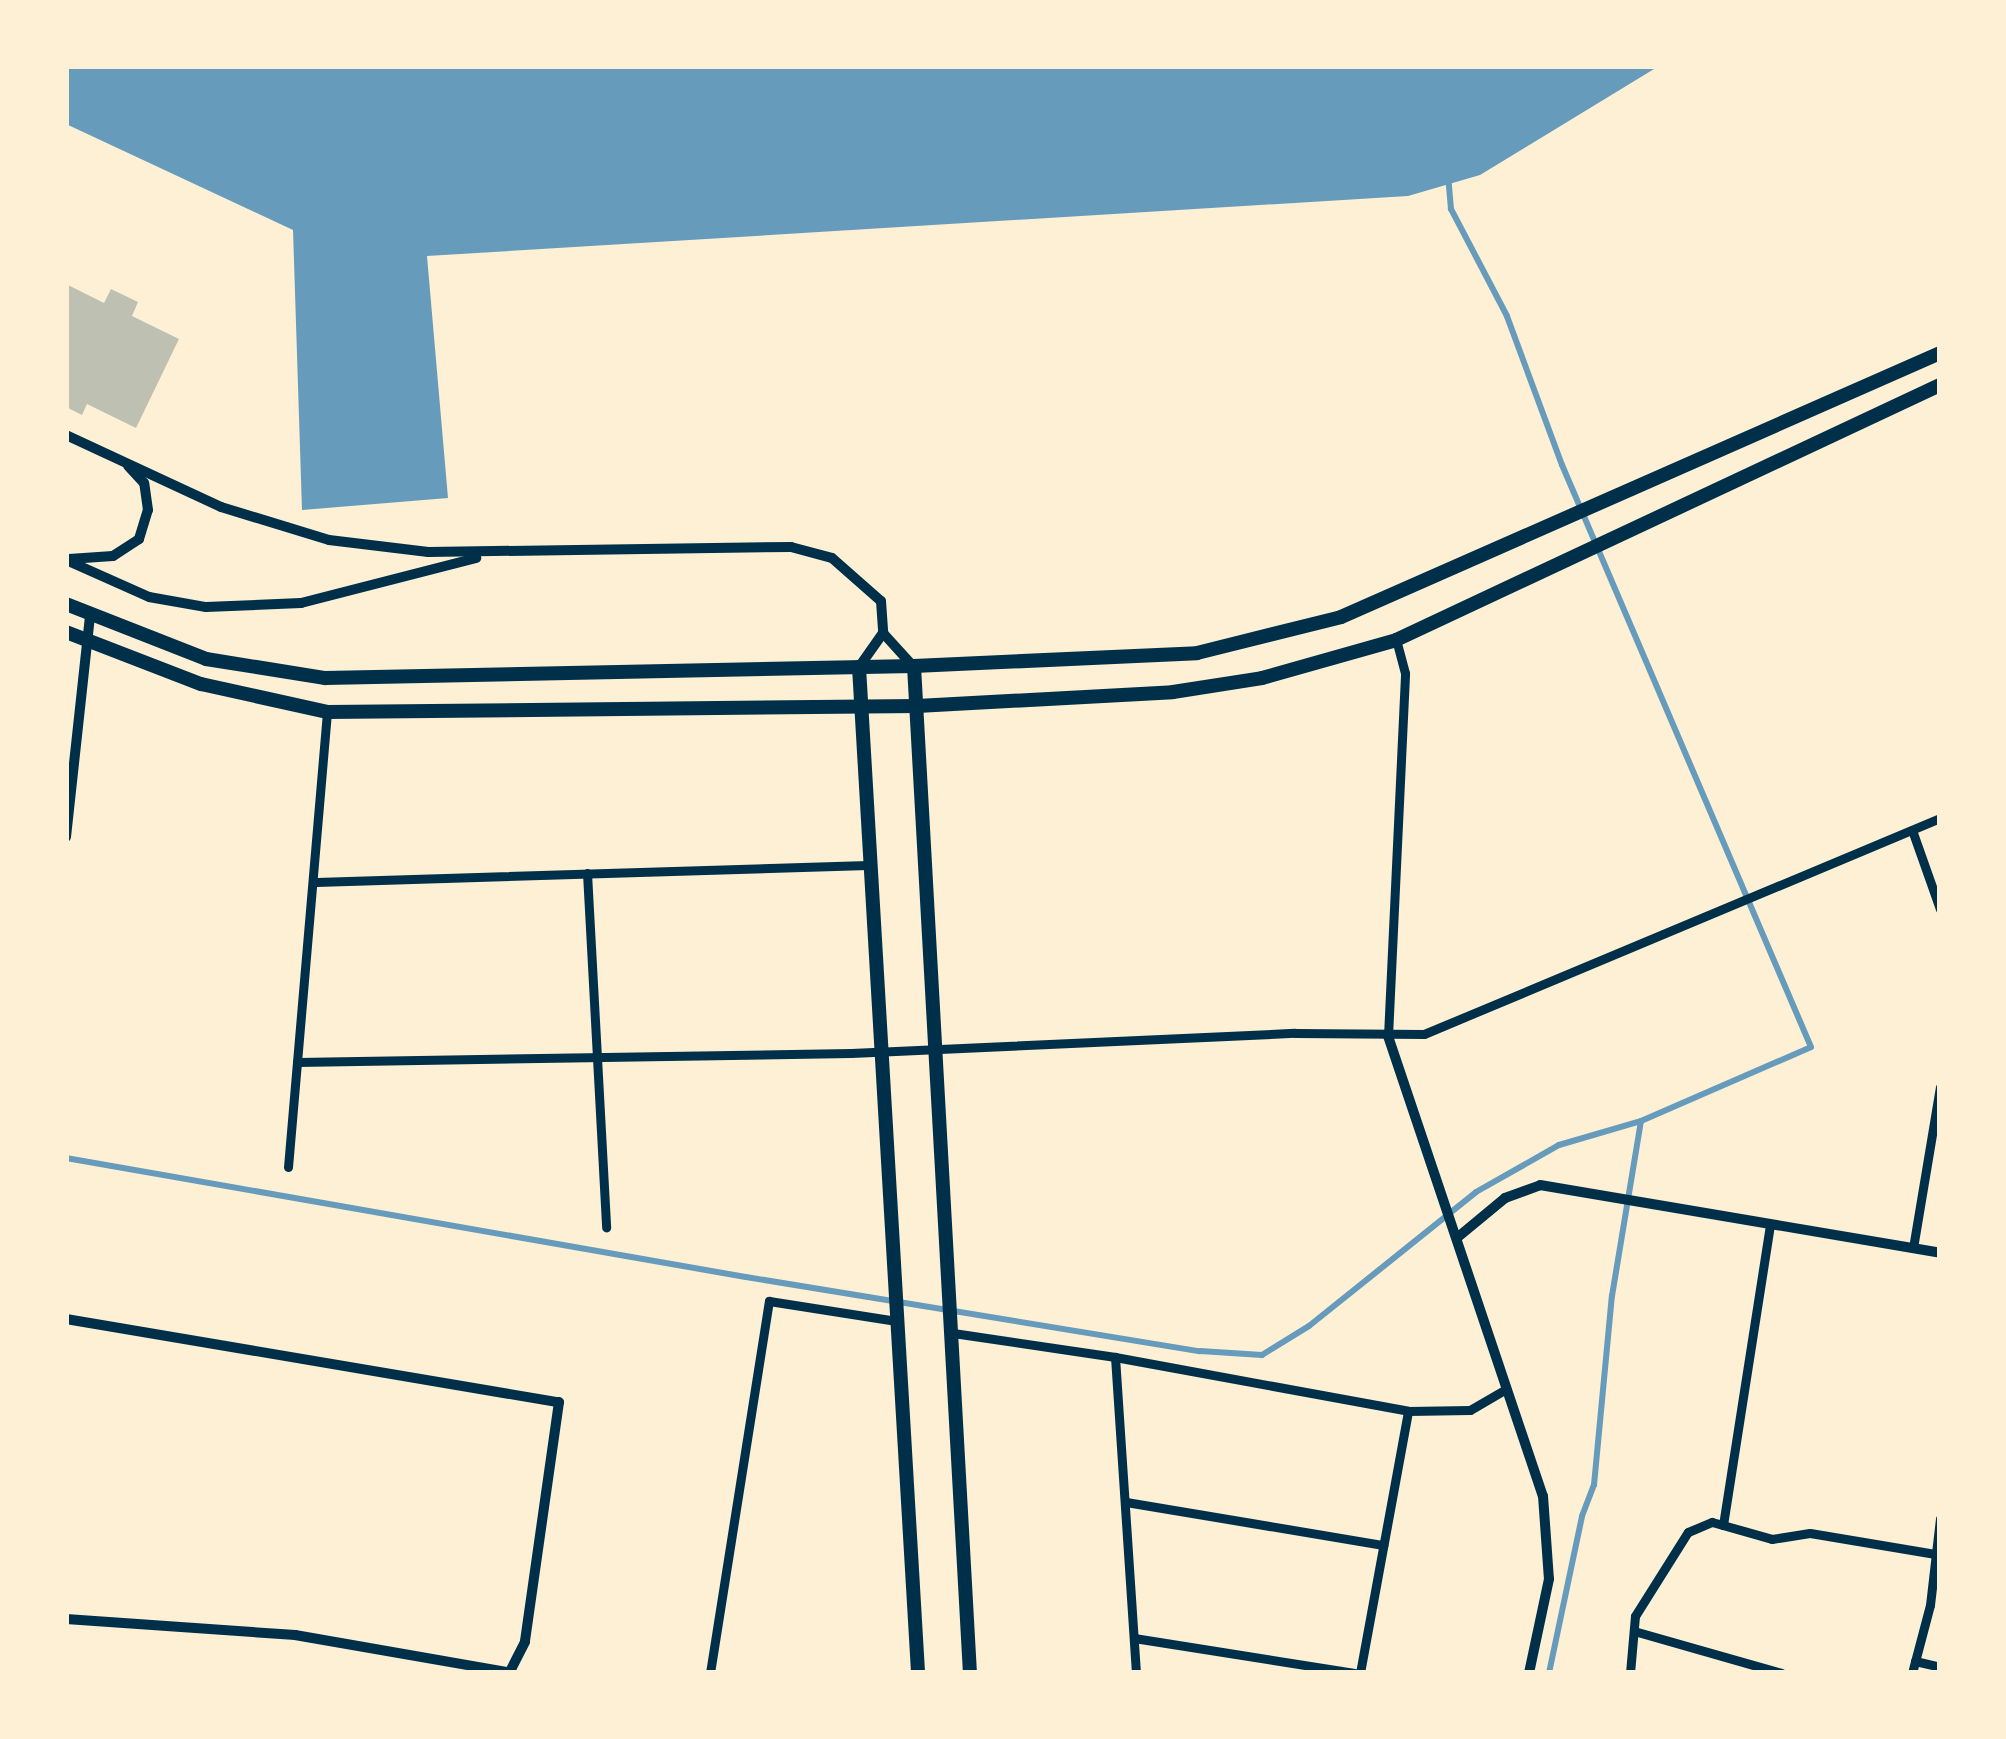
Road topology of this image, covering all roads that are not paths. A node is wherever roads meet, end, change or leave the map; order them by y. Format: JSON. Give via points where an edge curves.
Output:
{"nodes":[{"id":1,"x":1940,"y":353,"type":"edge"},
{"id":2,"x":1940,"y":385,"type":"edge"},
{"id":3,"x":66,"y":434,"type":"edge"},
{"id":4,"x":124,"y":462,"type":"junction"},
{"id":5,"x":496,"y":553,"type":"junction"},
{"id":6,"x":66,"y":560,"type":"edge"},
{"id":7,"x":66,"y":604,"type":"edge"},
{"id":8,"x":90,"y":616,"type":"junction"},
{"id":9,"x":66,"y":632,"type":"edge"},
{"id":10,"x":883,"y":633,"type":"junction"},
{"id":11,"x":1396,"y":640,"type":"junction"},
{"id":12,"x":86,"y":642,"type":"junction"},
{"id":13,"x":914,"y":666,"type":"junction"},
{"id":14,"x":859,"y":667,"type":"junction"},
{"id":15,"x":860,"y":706,"type":"junction"},
{"id":16,"x":917,"y":706,"type":"junction"},
{"id":17,"x":327,"y":712,"type":"junction"},
{"id":18,"x":1940,"y":818,"type":"edge"},
{"id":19,"x":1912,"y":830,"type":"junction"},
{"id":20,"x":66,"y":837,"type":"edge"},
{"id":21,"x":868,"y":866,"type":"junction"},
{"id":22,"x":587,"y":873,"type":"junction"},
{"id":23,"x":316,"y":882,"type":"junction"},
{"id":24,"x":1940,"y":909,"type":"edge"},
{"id":25,"x":1388,"y":1036,"type":"junction"},
{"id":26,"x":933,"y":1049,"type":"junction"},
{"id":27,"x":882,"y":1051,"type":"junction"},
{"id":28,"x":596,"y":1058,"type":"junction"},
{"id":29,"x":297,"y":1062,"type":"junction"},
{"id":30,"x":1940,"y":1087,"type":"edge"},
{"id":31,"x":288,"y":1167,"type":"dead end"},
{"id":32,"x":1770,"y":1224,"type":"junction"},
{"id":33,"x":606,"y":1227,"type":"dead end"},
{"id":34,"x":1458,"y":1238,"type":"junction"},
{"id":35,"x":1912,"y":1248,"type":"junction"},
{"id":36,"x":1940,"y":1253,"type":"edge"},
{"id":37,"x":66,"y":1319,"type":"edge"},
{"id":38,"x":896,"y":1321,"type":"junction"},
{"id":39,"x":953,"y":1333,"type":"junction"},
{"id":40,"x":1115,"y":1357,"type":"junction"},
{"id":41,"x":1506,"y":1389,"type":"junction"},
{"id":42,"x":1408,"y":1411,"type":"junction"},
{"id":43,"x":1126,"y":1502,"type":"junction"},
{"id":44,"x":1940,"y":1519,"type":"edge"},
{"id":45,"x":1723,"y":1525,"type":"junction"},
{"id":46,"x":1383,"y":1545,"type":"junction"},
{"id":47,"x":1935,"y":1554,"type":"junction"},
{"id":48,"x":1936,"y":1586,"type":"edge"},
{"id":49,"x":66,"y":1619,"type":"edge"},
{"id":50,"x":1634,"y":1631,"type":"junction"},
{"id":51,"x":1134,"y":1637,"type":"junction"},
{"id":52,"x":1913,"y":1667,"type":"edge"},
{"id":53,"x":1940,"y":1667,"type":"edge"},
{"id":54,"x":511,"y":1673,"type":"edge"},
{"id":55,"x":710,"y":1673,"type":"edge"},
{"id":56,"x":918,"y":1673,"type":"edge"},
{"id":57,"x":970,"y":1673,"type":"edge"},
{"id":58,"x":1136,"y":1673,"type":"edge"},
{"id":59,"x":1357,"y":1673,"type":"edge"},
{"id":60,"x":1529,"y":1673,"type":"edge"},
{"id":61,"x":1630,"y":1673,"type":"edge"},
{"id":62,"x":1781,"y":1673,"type":"edge"}],
"edges":[{"from":1,"to":13,"type":"main road","via":[[1572,519],[1287,634],[1164,656]]},
{"from":2,"to":11,"type":"main road"},
{"from":3,"to":4,"type":"street"},
{"from":4,"to":5,"type":"street","via":[[221,507],[329,540]]},
{"from":4,"to":6,"type":"street","via":[[144,483],[148,510],[139,539],[113,556]]},
{"from":5,"to":6,"type":"street","via":[[301,603],[240,607],[149,597]]},
{"from":5,"to":10,"type":"street","via":[[791,547],[832,558],[881,602]]},
{"from":7,"to":8,"type":"main road"},
{"from":8,"to":12,"type":"street"},
{"from":8,"to":14,"type":"main road","via":[[206,659],[325,678]]},
{"from":9,"to":12,"type":"main road"},
{"from":10,"to":13,"type":"street"},
{"from":10,"to":14,"type":"street"},
{"from":11,"to":16,"type":"main road","via":[[1262,678],[1173,692]]},
{"from":11,"to":25,"type":"street","via":[[1405,673]]},
{"from":12,"to":17,"type":"main road","via":[[201,684]]},
{"from":12,"to":20,"type":"street"},
{"from":13,"to":14,"type":"main road"},
{"from":13,"to":16,"type":"main road"},
{"from":14,"to":15,"type":"main road"},
{"from":15,"to":16,"type":"main road"},
{"from":15,"to":17,"type":"main road"},
{"from":15,"to":21,"type":"main road"},
{"from":16,"to":26,"type":"main road"},
{"from":17,"to":23,"type":"street"},
{"from":18,"to":19,"type":"street"},
{"from":19,"to":24,"type":"street"},
{"from":19,"to":25,"type":"street","via":[[1424,1034]]},
{"from":21,"to":22,"type":"street"},
{"from":21,"to":27,"type":"main road"},
{"from":22,"to":23,"type":"street"},
{"from":22,"to":28,"type":"street"},
{"from":23,"to":29,"type":"street"},
{"from":25,"to":26,"type":"street"},
{"from":25,"to":34,"type":"street"},
{"from":26,"to":27,"type":"street"},
{"from":26,"to":39,"type":"main road"},
{"from":27,"to":28,"type":"street"},
{"from":27,"to":38,"type":"main road"},
{"from":28,"to":29,"type":"street"},
{"from":28,"to":33,"type":"street"},
{"from":29,"to":31,"type":"street"},
{"from":30,"to":35,"type":"street"},
{"from":32,"to":34,"type":"street","via":[[1540,1185],[1505,1198]]},
{"from":32,"to":35,"type":"street"},
{"from":32,"to":45,"type":"street"},
{"from":34,"to":41,"type":"street"},
{"from":35,"to":36,"type":"street"},
{"from":37,"to":54,"type":"street","via":[[559,1402],[525,1642]]},
{"from":38,"to":55,"type":"street","via":[[769,1301]]},
{"from":38,"to":56,"type":"main road"},
{"from":39,"to":40,"type":"street"},
{"from":39,"to":57,"type":"main road"},
{"from":40,"to":42,"type":"street"},
{"from":40,"to":43,"type":"street"},
{"from":41,"to":42,"type":"street","via":[[1470,1410]]},
{"from":41,"to":60,"type":"street","via":[[1543,1496],[1549,1580]]},
{"from":42,"to":46,"type":"street"},
{"from":43,"to":46,"type":"street"},
{"from":43,"to":51,"type":"street"},
{"from":44,"to":47,"type":"street"},
{"from":45,"to":47,"type":"street","via":[[1772,1539],[1810,1533]]},
{"from":45,"to":50,"type":"street","via":[[1688,1532],[1635,1616]]},
{"from":46,"to":59,"type":"street"},
{"from":47,"to":48,"type":"street"},
{"from":48,"to":52,"type":"street"},
{"from":49,"to":54,"type":"street","via":[[295,1635]]},
{"from":50,"to":61,"type":"street"},
{"from":50,"to":62,"type":"street"},
{"from":51,"to":58,"type":"street"},
{"from":51,"to":59,"type":"street"},
{"from":52,"to":53,"type":"street"}]}
